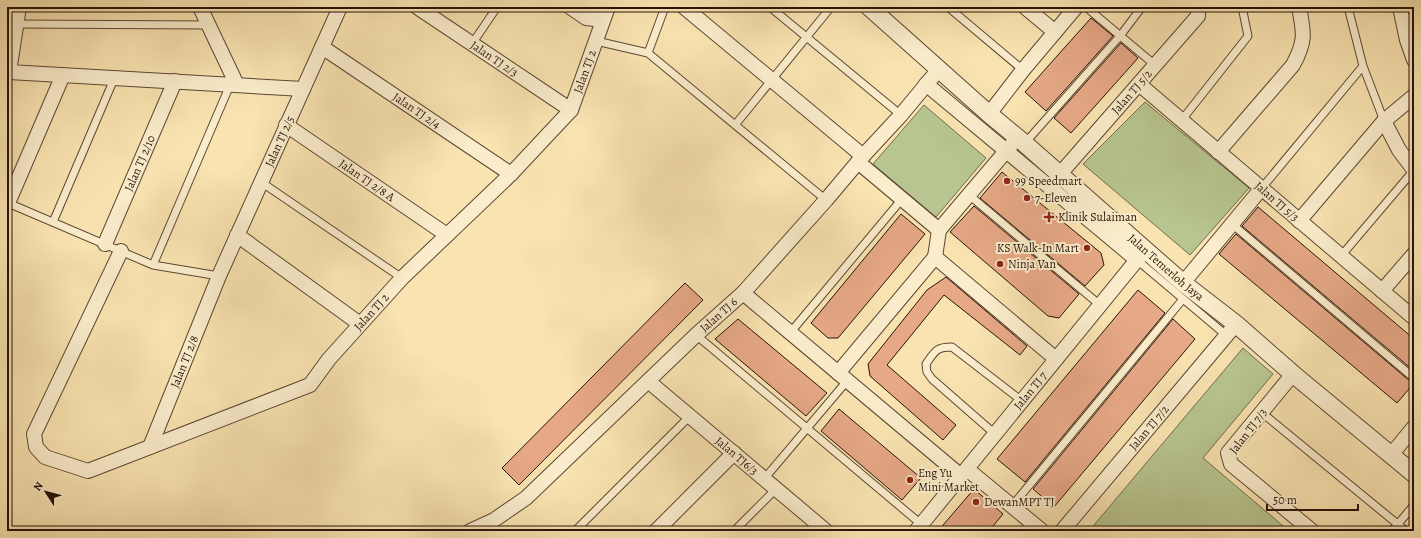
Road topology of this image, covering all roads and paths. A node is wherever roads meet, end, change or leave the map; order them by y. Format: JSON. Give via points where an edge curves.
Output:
{"nodes":[{"id":1,"x":19,"y":7,"type":"edge"},
{"id":2,"x":200,"y":7,"type":"edge"},
{"id":3,"x":340,"y":7,"type":"edge"},
{"id":4,"x":417,"y":7,"type":"edge"},
{"id":5,"x":497,"y":7,"type":"edge"},
{"id":6,"x":570,"y":7,"type":"edge"},
{"id":7,"x":608,"y":7,"type":"edge"},
{"id":8,"x":665,"y":7,"type":"edge"},
{"id":9,"x":684,"y":7,"type":"edge"},
{"id":10,"x":770,"y":7,"type":"edge"},
{"id":11,"x":831,"y":7,"type":"edge"},
{"id":12,"x":948,"y":7,"type":"edge"},
{"id":13,"x":1025,"y":7,"type":"edge"},
{"id":14,"x":1076,"y":7,"type":"edge"},
{"id":15,"x":1086,"y":7,"type":"edge"},
{"id":16,"x":1142,"y":7,"type":"edge"},
{"id":17,"x":1198,"y":7,"type":"edge"},
{"id":18,"x":1242,"y":7,"type":"edge"},
{"id":19,"x":1299,"y":7,"type":"edge"},
{"id":20,"x":1348,"y":7,"type":"edge"},
{"id":21,"x":1400,"y":7,"type":"edge"},
{"id":22,"x":879,"y":10,"type":"edge"},
{"id":23,"x":603,"y":20,"type":"junction"},
{"id":24,"x":16,"y":24,"type":"junction"},
{"id":25,"x":209,"y":25,"type":"junction"},
{"id":26,"x":1055,"y":32,"type":"junction"},
{"id":27,"x":1120,"y":36,"type":"junction"},
{"id":28,"x":807,"y":37,"type":"junction"},
{"id":29,"x":1410,"y":38,"type":"edge"},
{"id":30,"x":596,"y":41,"type":"junction"},
{"id":31,"x":472,"y":44,"type":"junction"},
{"id":32,"x":322,"y":46,"type":"junction"},
{"id":33,"x":648,"y":53,"type":"junction"},
{"id":34,"x":1414,"y":60,"type":"edge"},
{"id":35,"x":1155,"y":65,"type":"junction"},
{"id":36,"x":1363,"y":66,"type":"junction"},
{"id":37,"x":939,"y":69,"type":"junction"},
{"id":38,"x":1023,"y":70,"type":"junction"},
{"id":39,"x":63,"y":75,"type":"junction"},
{"id":40,"x":114,"y":79,"type":"junction"},
{"id":41,"x":772,"y":80,"type":"junction"},
{"id":42,"x":175,"y":82,"type":"junction"},
{"id":43,"x":926,"y":84,"type":"junction"},
{"id":44,"x":1139,"y":84,"type":"junction"},
{"id":45,"x":233,"y":85,"type":"junction"},
{"id":46,"x":303,"y":89,"type":"junction"},
{"id":47,"x":1414,"y":96,"type":"edge"},
{"id":48,"x":571,"y":110,"type":"junction"},
{"id":49,"x":989,"y":114,"type":"junction"},
{"id":50,"x":901,"y":115,"type":"junction"},
{"id":51,"x":1181,"y":121,"type":"junction"},
{"id":52,"x":1384,"y":121,"type":"junction"},
{"id":53,"x":286,"y":125,"type":"junction"},
{"id":54,"x":735,"y":125,"type":"junction"},
{"id":55,"x":1016,"y":144,"type":"junction"},
{"id":56,"x":1218,"y":152,"type":"junction"},
{"id":57,"x":860,"y":159,"type":"junction"},
{"id":58,"x":1414,"y":170,"type":"edge"},
{"id":59,"x":511,"y":174,"type":"junction"},
{"id":60,"x":1060,"y":174,"type":"junction"},
{"id":61,"x":261,"y":182,"type":"junction"},
{"id":62,"x":1262,"y":189,"type":"junction"},
{"id":63,"x":969,"y":195,"type":"junction"},
{"id":64,"x":826,"y":200,"type":"junction"},
{"id":65,"x":902,"y":200,"type":"junction"},
{"id":66,"x":8,"y":203,"type":"edge"},
{"id":67,"x":1299,"y":221,"type":"junction"},
{"id":68,"x":53,"y":222,"type":"junction"},
{"id":69,"x":1232,"y":224,"type":"junction"},
{"id":70,"x":939,"y":230,"type":"junction"},
{"id":71,"x":237,"y":235,"type":"junction"},
{"id":72,"x":447,"y":235,"type":"junction"},
{"id":73,"x":104,"y":244,"type":"junction"},
{"id":74,"x":121,"y":251,"type":"junction"},
{"id":75,"x":1414,"y":254,"type":"edge"},
{"id":76,"x":1141,"y":255,"type":"junction"},
{"id":77,"x":1341,"y":256,"type":"junction"},
{"id":78,"x":935,"y":257,"type":"junction"},
{"id":79,"x":153,"y":265,"type":"junction"},
{"id":80,"x":219,"y":276,"type":"junction"},
{"id":81,"x":402,"y":278,"type":"junction"},
{"id":82,"x":1183,"y":291,"type":"junction"},
{"id":83,"x":1382,"y":291,"type":"junction"},
{"id":84,"x":743,"y":294,"type":"junction"},
{"id":85,"x":1100,"y":305,"type":"junction"},
{"id":86,"x":1414,"y":318,"type":"edge"},
{"id":87,"x":360,"y":324,"type":"junction"},
{"id":88,"x":1231,"y":329,"type":"junction"},
{"id":89,"x":790,"y":333,"type":"junction"},
{"id":90,"x":696,"y":335,"type":"junction"},
{"id":91,"x":1056,"y":359,"type":"junction"},
{"id":92,"x":1293,"y":374,"type":"junction"},
{"id":93,"x":842,"y":377,"type":"junction"},
{"id":94,"x":1414,"y":378,"type":"edge"},
{"id":95,"x":648,"y":381,"type":"junction"},
{"id":96,"x":1022,"y":401,"type":"junction"},
{"id":97,"x":1261,"y":412,"type":"junction"},
{"id":98,"x":690,"y":416,"type":"junction"},
{"id":99,"x":1414,"y":426,"type":"edge"},
{"id":100,"x":807,"y":428,"type":"junction"},
{"id":101,"x":995,"y":434,"type":"junction"},
{"id":102,"x":150,"y":447,"type":"junction"},
{"id":103,"x":734,"y":453,"type":"junction"},
{"id":104,"x":1391,"y":455,"type":"junction"},
{"id":105,"x":964,"y":472,"type":"junction"},
{"id":106,"x":1414,"y":474,"type":"edge"},
{"id":107,"x":764,"y":479,"type":"junction"},
{"id":108,"x":776,"y":489,"type":"junction"},
{"id":109,"x":1414,"y":504,"type":"edge"},
{"id":110,"x":1012,"y":506,"type":"junction"},
{"id":111,"x":1398,"y":524,"type":"junction"},
{"id":112,"x":497,"y":526,"type":"edge"},
{"id":113,"x":918,"y":528,"type":"edge"},
{"id":114,"x":818,"y":529,"type":"edge"},
{"id":115,"x":470,"y":531,"type":"edge"},
{"id":116,"x":575,"y":531,"type":"edge"},
{"id":117,"x":656,"y":531,"type":"edge"},
{"id":118,"x":734,"y":531,"type":"edge"},
{"id":119,"x":1042,"y":531,"type":"edge"},
{"id":120,"x":1062,"y":531,"type":"edge"},
{"id":121,"x":1312,"y":531,"type":"edge"},
{"id":122,"x":1392,"y":531,"type":"edge"},
{"id":123,"x":1406,"y":531,"type":"edge"}],
"edges":[{"from":1,"to":24,"type":"street"},
{"from":2,"to":25,"type":"street"},
{"from":3,"to":32,"type":"street","name":"Jalan TJ 2/5"},
{"from":4,"to":31,"type":"street","name":"Jalan TJ 2/3"},
{"from":5,"to":31,"type":"lane"},
{"from":6,"to":23,"type":"street","via":[[586,18]]},
{"from":7,"to":23,"type":"street","name":"Jalan TJ 2"},
{"from":8,"to":33,"type":"lane"},
{"from":9,"to":41,"type":"street"},
{"from":10,"to":28,"type":"lane"},
{"from":11,"to":28,"type":"lane"},
{"from":12,"to":38,"type":"lane"},
{"from":13,"to":26,"type":"street"},
{"from":14,"to":26,"type":"street"},
{"from":15,"to":27,"type":"lane"},
{"from":16,"to":27,"type":"lane"},
{"from":17,"to":35,"type":"street","name":"Jalan TJ 5/2","via":[[1198,16]]},
{"from":18,"to":51,"type":"lane","via":[[1248,36]]},
{"from":19,"to":56,"type":"street","via":[[1304,40],[1293,65]]},
{"from":20,"to":36,"type":"lane"},
{"from":21,"to":29,"type":"street"},
{"from":22,"to":37,"type":"street","name":"Jalan Temerloh Jaya"},
{"from":23,"to":30,"type":"street","name":"Jalan TJ 2"},
{"from":24,"to":25,"type":"lane"},
{"from":24,"to":39,"type":"street","via":[[9,72]]},
{"from":25,"to":45,"type":"street"},
{"from":26,"to":38,"type":"street"},
{"from":27,"to":35,"type":"lane"},
{"from":27,"to":55,"type":"lane"},
{"from":28,"to":41,"type":"lane"},
{"from":28,"to":50,"type":"lane"},
{"from":29,"to":34,"type":"street"},
{"from":30,"to":33,"type":"lane"},
{"from":30,"to":48,"type":"street","name":"Jalan TJ 2"},
{"from":31,"to":48,"type":"street","name":"Jalan TJ 2/3"},
{"from":32,"to":46,"type":"street","name":"Jalan TJ 2/5"},
{"from":32,"to":59,"type":"street","name":"Jalan TJ 2/4"},
{"from":33,"to":54,"type":"lane"},
{"from":35,"to":44,"type":"street","name":"Jalan TJ 5/2"},
{"from":36,"to":52,"type":"lane"},
{"from":36,"to":62,"type":"lane"},
{"from":37,"to":43,"type":"street","name":"Jalan TJ 6"},
{"from":37,"to":49,"type":"street","name":"Jalan Temerloh Jaya"},
{"from":38,"to":49,"type":"street"},
{"from":39,"to":40,"type":"street"},
{"from":39,"to":66,"type":"street"},
{"from":40,"to":42,"type":"street"},
{"from":40,"to":68,"type":"lane"},
{"from":41,"to":54,"type":"lane"},
{"from":41,"to":57,"type":"street"},
{"from":42,"to":45,"type":"street"},
{"from":42,"to":73,"type":"street","name":"Jalan TJ 2/10"},
{"from":43,"to":50,"type":"street","name":"Jalan TJ 6"},
{"from":43,"to":55,"type":"street"},
{"from":44,"to":51,"type":"street","name":"Jalan TJ 5/3"},
{"from":44,"to":60,"type":"street","name":"Jalan TJ 5/2"},
{"from":45,"to":46,"type":"street"},
{"from":45,"to":79,"type":"lane"},
{"from":46,"to":53,"type":"street","name":"Jalan TJ 2/5"},
{"from":47,"to":52,"type":"street"},
{"from":48,"to":59,"type":"street","name":"Jalan TJ 2"},
{"from":49,"to":55,"type":"street","name":"Jalan Temerloh Jaya"},
{"from":50,"to":57,"type":"street","name":"Jalan TJ 6"},
{"from":51,"to":56,"type":"street","name":"Jalan TJ 5/3"},
{"from":52,"to":58,"type":"street","via":[[1399,150]]},
{"from":52,"to":67,"type":"street"},
{"from":53,"to":61,"type":"street","name":"Jalan TJ 2/5"},
{"from":53,"to":72,"type":"street","name":"Jalan TJ 2/8 A"},
{"from":54,"to":64,"type":"lane"},
{"from":55,"to":60,"type":"street","name":"Jalan Temerloh Jaya"},
{"from":55,"to":63,"type":"street"},
{"from":55,"to":76,"type":"street"},
{"from":56,"to":62,"type":"street","name":"Jalan TJ 5/3"},
{"from":57,"to":64,"type":"street","name":"Jalan TJ 6"},
{"from":57,"to":65,"type":"street"},
{"from":58,"to":77,"type":"lane"},
{"from":59,"to":72,"type":"street","name":"Jalan TJ 2"},
{"from":60,"to":76,"type":"street","name":"Jalan Temerloh Jaya"},
{"from":61,"to":71,"type":"street","name":"Jalan TJ 2/5"},
{"from":61,"to":81,"type":"lane"},
{"from":62,"to":67,"type":"street","name":"Jalan TJ 5/3"},
{"from":62,"to":69,"type":"street"},
{"from":63,"to":70,"type":"street"},
{"from":63,"to":85,"type":"lane"},
{"from":64,"to":84,"type":"street","name":"Jalan TJ 6"},
{"from":65,"to":70,"type":"street"},
{"from":65,"to":89,"type":"lane"},
{"from":66,"to":68,"type":"lane"},
{"from":67,"to":77,"type":"street","name":"Jalan TJ 5/3"},
{"from":68,"to":73,"type":"lane"},
{"from":69,"to":82,"type":"street"},
{"from":69,"to":94,"type":"lane"},
{"from":70,"to":78,"type":"street"},
{"from":71,"to":80,"type":"street","name":"Jalan TJ 2/5"},
{"from":71,"to":87,"type":"street"},
{"from":72,"to":81,"type":"street","name":"Jalan TJ 2"},
{"from":73,"to":74,"type":"lane"},
{"from":74,"to":79,"type":"lane"},
{"from":74,"to":102,"type":"street","name":"Jalan TJ 2","via":[[34,434],[36,447],[45,457],[88,471]]},
{"from":75,"to":83,"type":"street"},
{"from":76,"to":82,"type":"street","name":"Jalan Temerloh Jaya"},
{"from":76,"to":85,"type":"street","name":"Jalan TJ 7"},
{"from":77,"to":83,"type":"street","name":"Jalan TJ 5/3"},
{"from":78,"to":91,"type":"street"},
{"from":78,"to":93,"type":"street"},
{"from":79,"to":80,"type":"lane"},
{"from":80,"to":102,"type":"street","name":"Jalan TJ 2/8"},
{"from":81,"to":87,"type":"street","name":"Jalan TJ 2"},
{"from":82,"to":88,"type":"street","name":"Jalan Temerloh Jaya"},
{"from":82,"to":110,"type":"lane"},
{"from":83,"to":86,"type":"street","name":"Jalan TJ 5/3"},
{"from":84,"to":89,"type":"street"},
{"from":84,"to":90,"type":"street","name":"Jalan TJ 6"},
{"from":85,"to":91,"type":"street","name":"Jalan TJ 7"},
{"from":87,"to":102,"type":"street","name":"Jalan TJ 2","via":[[310,385]]},
{"from":88,"to":92,"type":"street","name":"Jalan Temerloh Jaya"},
{"from":88,"to":120,"type":"street","name":"Jalan TJ 7/2"},
{"from":89,"to":93,"type":"street"},
{"from":90,"to":95,"type":"street","name":"Jalan TJ 6"},
{"from":90,"to":100,"type":"lane"},
{"from":91,"to":96,"type":"street","name":"Jalan TJ 7"},
{"from":92,"to":97,"type":"street","name":"Jalan TJ 7/3"},
{"from":92,"to":104,"type":"street","name":"Jalan Temerloh Jaya"},
{"from":93,"to":100,"type":"lane"},
{"from":93,"to":105,"type":"street"},
{"from":95,"to":98,"type":"street","name":"Jalan TJ6/3"},
{"from":95,"to":112,"type":"street","name":"Jalan TJ 6"},
{"from":96,"to":101,"type":"street","name":"Jalan TJ 7"},
{"from":96,"to":101,"type":"lane","via":[[952,347],[936,349],[926,364],[927,372]]},
{"from":97,"to":111,"type":"lane"},
{"from":97,"to":121,"type":"street","name":"Jalan TJ 7/3","via":[[1228,453],[1231,464]]},
{"from":98,"to":103,"type":"street","name":"Jalan TJ6/3"},
{"from":98,"to":116,"type":"lane"},
{"from":99,"to":104,"type":"street"},
{"from":100,"to":107,"type":"lane"},
{"from":100,"to":113,"type":"lane"},
{"from":101,"to":105,"type":"street","name":"Jalan TJ 7"},
{"from":103,"to":107,"type":"street","name":"Jalan TJ6/3"},
{"from":103,"to":117,"type":"street"},
{"from":104,"to":106,"type":"street","name":"Jalan Temerloh Jaya"},
{"from":105,"to":110,"type":"street"},
{"from":105,"to":113,"type":"street","name":"Jalan TJ 7"},
{"from":107,"to":108,"type":"street","name":"Jalan TJ6/3"},
{"from":108,"to":114,"type":"street","name":"Jalan TJ6/3"},
{"from":108,"to":118,"type":"lane"},
{"from":109,"to":111,"type":"lane"},
{"from":110,"to":119,"type":"street"},
{"from":111,"to":122,"type":"lane"},
{"from":111,"to":123,"type":"lane"},
{"from":112,"to":115,"type":"street","name":"Jalan TJ 6"}]}
